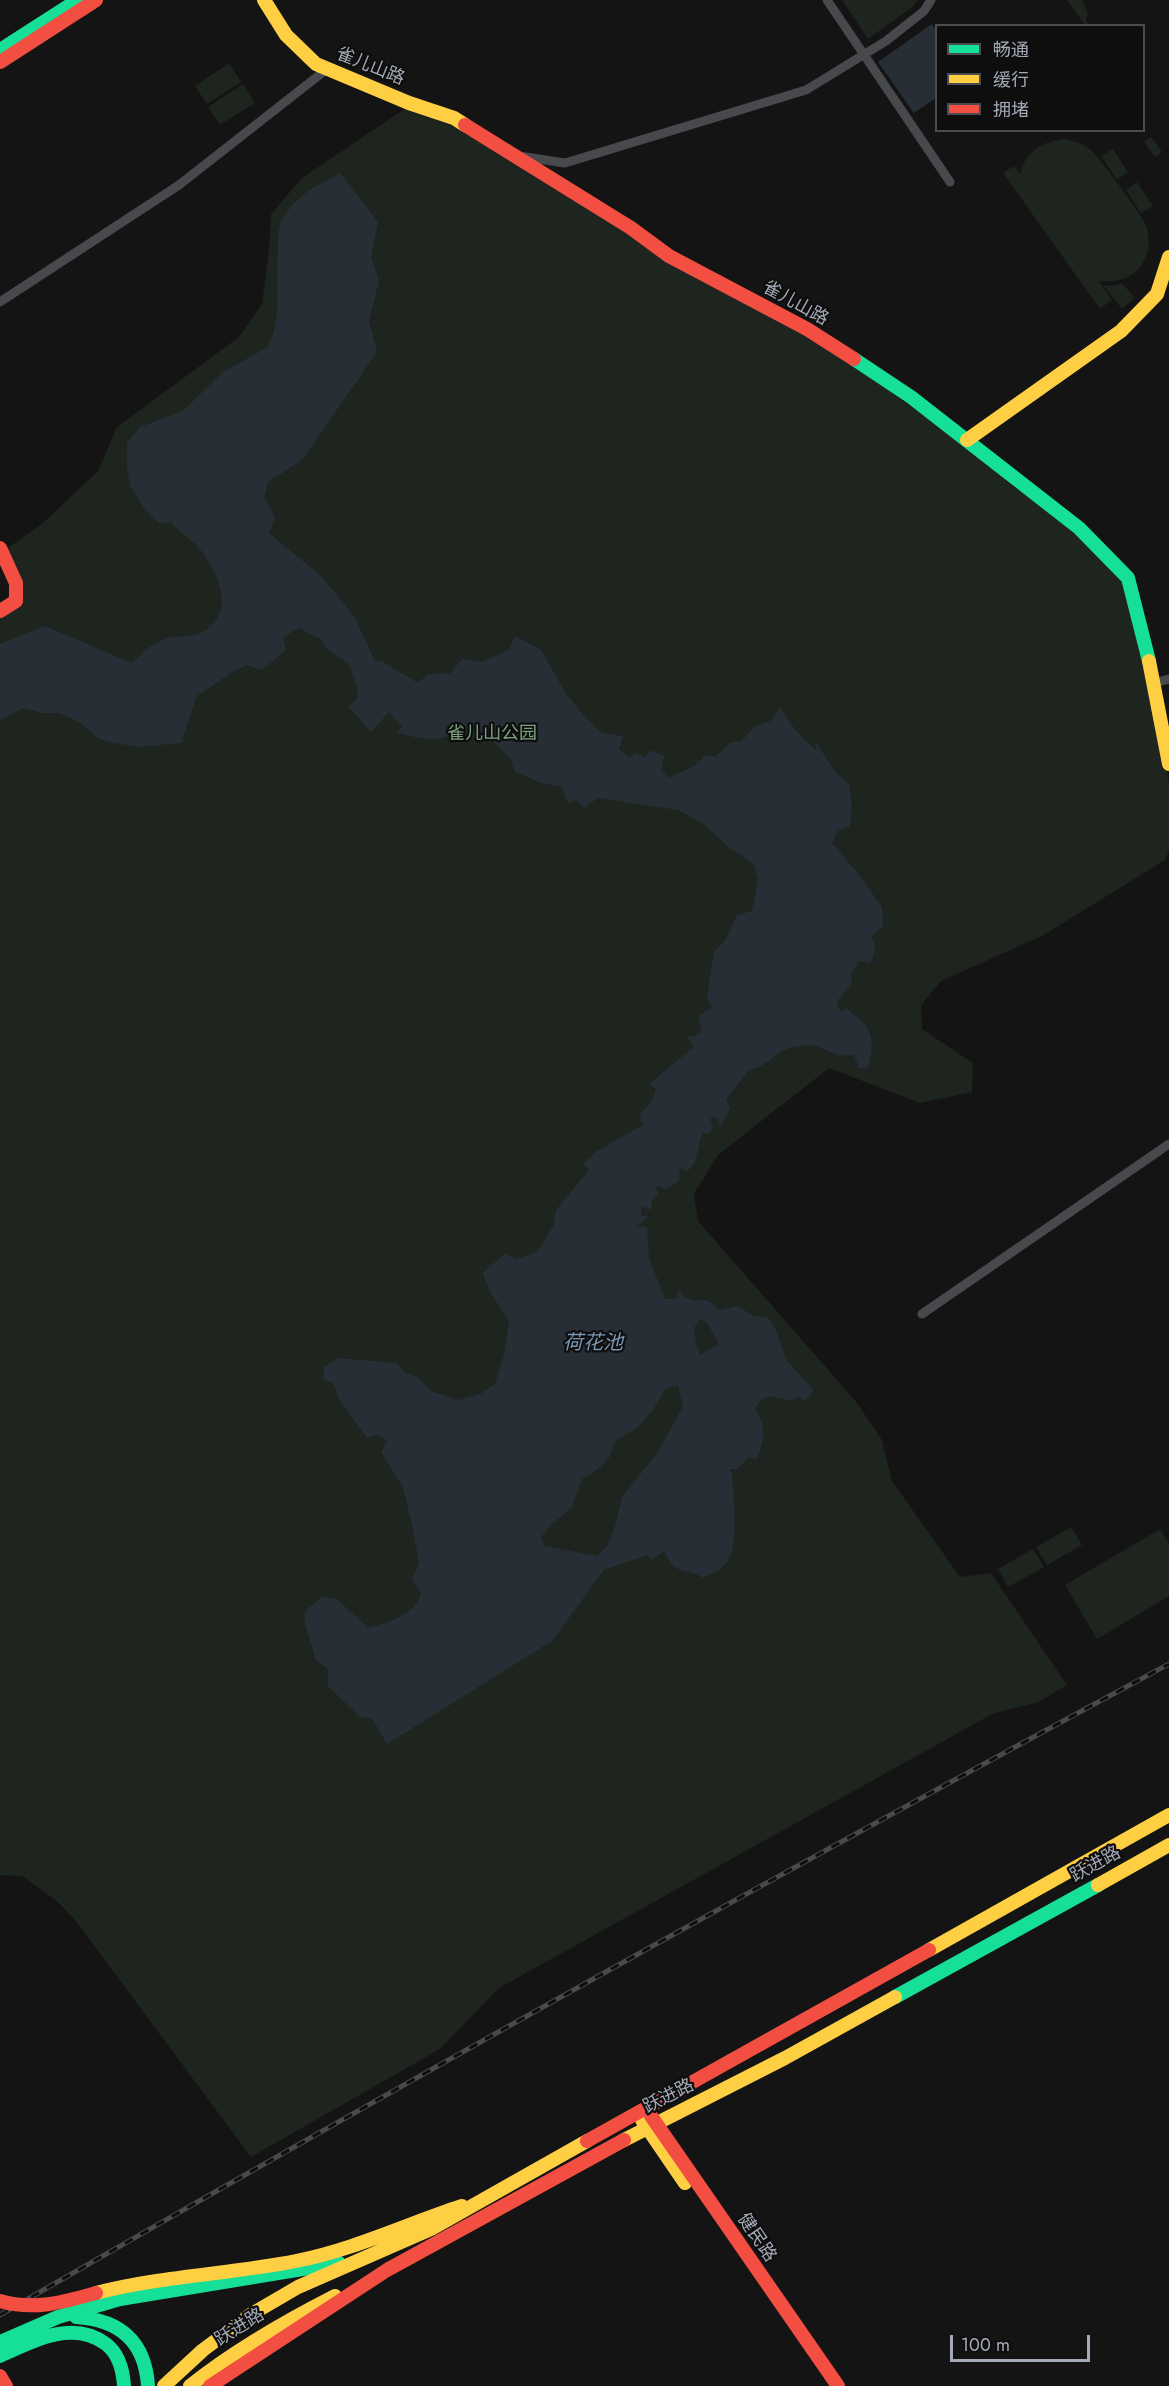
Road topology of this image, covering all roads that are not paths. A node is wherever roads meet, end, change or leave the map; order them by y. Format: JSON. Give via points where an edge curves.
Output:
{"nodes":[{"id":1,"x":78,"y":0,"type":"edge"},
{"id":2,"x":96,"y":0,"type":"edge"},
{"id":3,"x":264,"y":0,"type":"edge"},
{"id":4,"x":827,"y":0,"type":"edge"},
{"id":5,"x":931,"y":0,"type":"edge"},
{"id":6,"x":0,"y":50,"type":"edge"},
{"id":7,"x":864,"y":56,"type":"junction"},
{"id":8,"x":0,"y":62,"type":"edge"},
{"id":9,"x":327,"y":69,"type":"junction"},
{"id":10,"x":514,"y":155,"type":"junction"},
{"id":11,"x":950,"y":182,"type":"dead end"},
{"id":12,"x":1169,"y":257,"type":"edge"},
{"id":13,"x":0,"y":302,"type":"edge"},
{"id":14,"x":968,"y":440,"type":"junction"},
{"id":15,"x":0,"y":548,"type":"edge"},
{"id":16,"x":0,"y":611,"type":"edge"},
{"id":17,"x":1169,"y":679,"type":"edge"},
{"id":18,"x":1154,"y":683,"type":"junction"},
{"id":19,"x":1169,"y":764,"type":"edge"},
{"id":20,"x":1169,"y":1144,"type":"edge"},
{"id":21,"x":922,"y":1314,"type":"dead end"},
{"id":22,"x":1169,"y":1815,"type":"edge"},
{"id":23,"x":1169,"y":1845,"type":"edge"},
{"id":24,"x":642,"y":2111,"type":"junction"},
{"id":25,"x":651,"y":2126,"type":"junction"},
{"id":26,"x":371,"y":2250,"type":"junction"},
{"id":27,"x":387,"y":2270,"type":"junction"},
{"id":28,"x":0,"y":2301,"type":"edge"},
{"id":29,"x":61,"y":2317,"type":"junction"},
{"id":30,"x":0,"y":2342,"type":"edge"},
{"id":31,"x":0,"y":2356,"type":"edge"},
{"id":32,"x":123,"y":2386,"type":"edge"},
{"id":33,"x":148,"y":2386,"type":"edge"},
{"id":34,"x":164,"y":2386,"type":"edge"},
{"id":35,"x":190,"y":2386,"type":"edge"},
{"id":36,"x":210,"y":2386,"type":"edge"},
{"id":37,"x":826,"y":2386,"type":"edge"},
{"id":38,"x":838,"y":2386,"type":"edge"}],
"edges":[{"from":1,"to":6,"type":"main road"},
{"from":2,"to":8,"type":"main road"},
{"from":3,"to":9,"type":"main road","name":"雀儿山路","via":[[285,35],[316,64]]},
{"from":4,"to":7,"type":"street"},
{"from":5,"to":7,"type":"street","via":[[924,11]]},
{"from":7,"to":10,"type":"street","via":[[806,90],[565,163]]},
{"from":7,"to":11,"type":"street"},
{"from":9,"to":10,"type":"main road","name":"雀儿山路","via":[[453,118]]},
{"from":9,"to":13,"type":"street","via":[[179,185]]},
{"from":10,"to":14,"type":"main road","name":"雀儿山路","via":[[669,256],[807,329]]},
{"from":12,"to":14,"type":"main road","via":[[1156,294],[1121,331]]},
{"from":14,"to":18,"type":"main road","name":"雀儿山路","via":[[1079,528],[1128,578]]},
{"from":15,"to":16,"type":"main road","via":[[16,583],[16,601]]},
{"from":17,"to":18,"type":"street"},
{"from":18,"to":19,"type":"main road","name":"雀儿山路"},
{"from":20,"to":21,"type":"street"},
{"from":22,"to":24,"type":"main road","name":"跃进路"},
{"from":23,"to":25,"type":"main road","name":"跃进路","via":[[785,2058]]},
{"from":24,"to":25,"type":"main road","name":"健民路"},
{"from":24,"to":26,"type":"main road","name":"跃进路","via":[[433,2228]]},
{"from":25,"to":27,"type":"main road","name":"跃进路"},
{"from":25,"to":37,"type":"main road","name":"健民路"},
{"from":25,"to":38,"type":"main road","name":"健民路"},
{"from":26,"to":28,"type":"main road","bridge":true,"via":[[149,2281],[37,2307]]},
{"from":26,"to":29,"type":"main road","name":"跃进路","via":[[289,2274],[137,2296]]},
{"from":26,"to":34,"type":"main road","via":[[250,2315]]},
{"from":27,"to":35,"type":"main road","name":"跃进路","via":[[262,2334]]},
{"from":27,"to":36,"type":"main road"},
{"from":29,"to":30,"type":"main road","name":"跃进路"},
{"from":29,"to":33,"type":"main road","via":[[101,2319],[125,2332],[146,2362]]},
{"from":31,"to":32,"type":"main road","via":[[52,2335],[86,2333],[101,2339],[117,2357]]}]}
